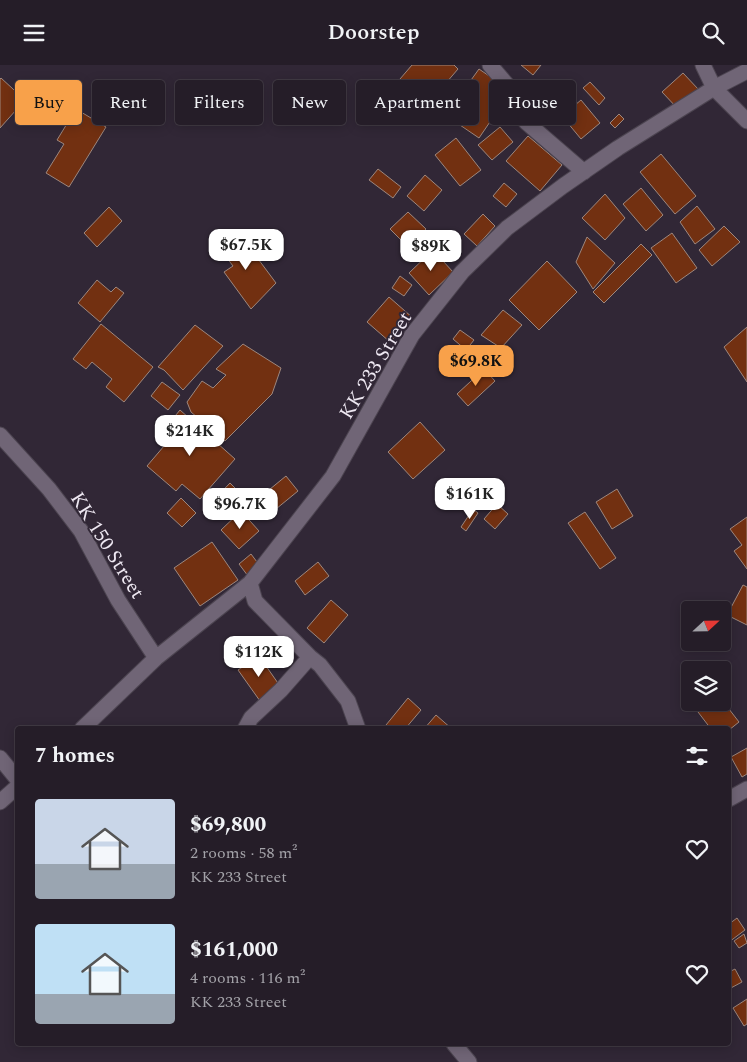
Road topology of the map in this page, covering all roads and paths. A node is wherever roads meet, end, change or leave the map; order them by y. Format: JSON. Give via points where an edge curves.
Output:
{"nodes":[{"id":1,"x":490,"y":65,"type":"edge"},
{"id":2,"x":703,"y":65,"type":"edge"},
{"id":3,"x":747,"y":71,"type":"edge"},
{"id":4,"x":714,"y":88,"type":"junction"},
{"id":5,"x":747,"y":121,"type":"edge"},
{"id":6,"x":584,"y":172,"type":"junction"},
{"id":7,"x":0,"y":435,"type":"edge"},
{"id":8,"x":250,"y":583,"type":"junction"},
{"id":9,"x":310,"y":657,"type":"junction"},
{"id":10,"x":156,"y":658,"type":"junction"},
{"id":11,"x":85,"y":726,"type":"edge"},
{"id":12,"x":246,"y":726,"type":"edge"},
{"id":13,"x":357,"y":726,"type":"edge"},
{"id":14,"x":0,"y":757,"type":"edge"},
{"id":15,"x":15,"y":776,"type":"edge"},
{"id":16,"x":15,"y":788,"type":"edge"},
{"id":17,"x":747,"y":789,"type":"edge"},
{"id":18,"x":731,"y":798,"type":"edge"},
{"id":19,"x":0,"y":801,"type":"edge"},
{"id":20,"x":456,"y":1046,"type":"edge"},
{"id":21,"x":469,"y":1062,"type":"edge"}],
"edges":[{"from":1,"to":6,"type":"street","via":[[508,86],[514,106],[526,122]]},
{"from":2,"to":4,"type":"street"},
{"from":3,"to":4,"type":"street","name":"KK 233 Street"},
{"from":4,"to":5,"type":"street"},
{"from":4,"to":6,"type":"street","name":"KK 233 Street"},
{"from":6,"to":8,"type":"street","name":"KK 233 Street","via":[[507,228],[462,272],[412,335],[333,477]]},
{"from":7,"to":10,"type":"street","name":"KK 150 Street","via":[[49,489],[81,531],[118,600]]},
{"from":8,"to":9,"type":"street","via":[[255,601]]},
{"from":8,"to":10,"type":"street","name":"KK 233 Street"},
{"from":9,"to":12,"type":"street","via":[[250,718]]},
{"from":9,"to":13,"type":"street","via":[[348,701]]},
{"from":10,"to":11,"type":"street","name":"KK 233 Street"},
{"from":14,"to":15,"type":"street"},
{"from":16,"to":19,"type":"street"},
{"from":17,"to":18,"type":"street"},
{"from":20,"to":21,"type":"street"}]}
